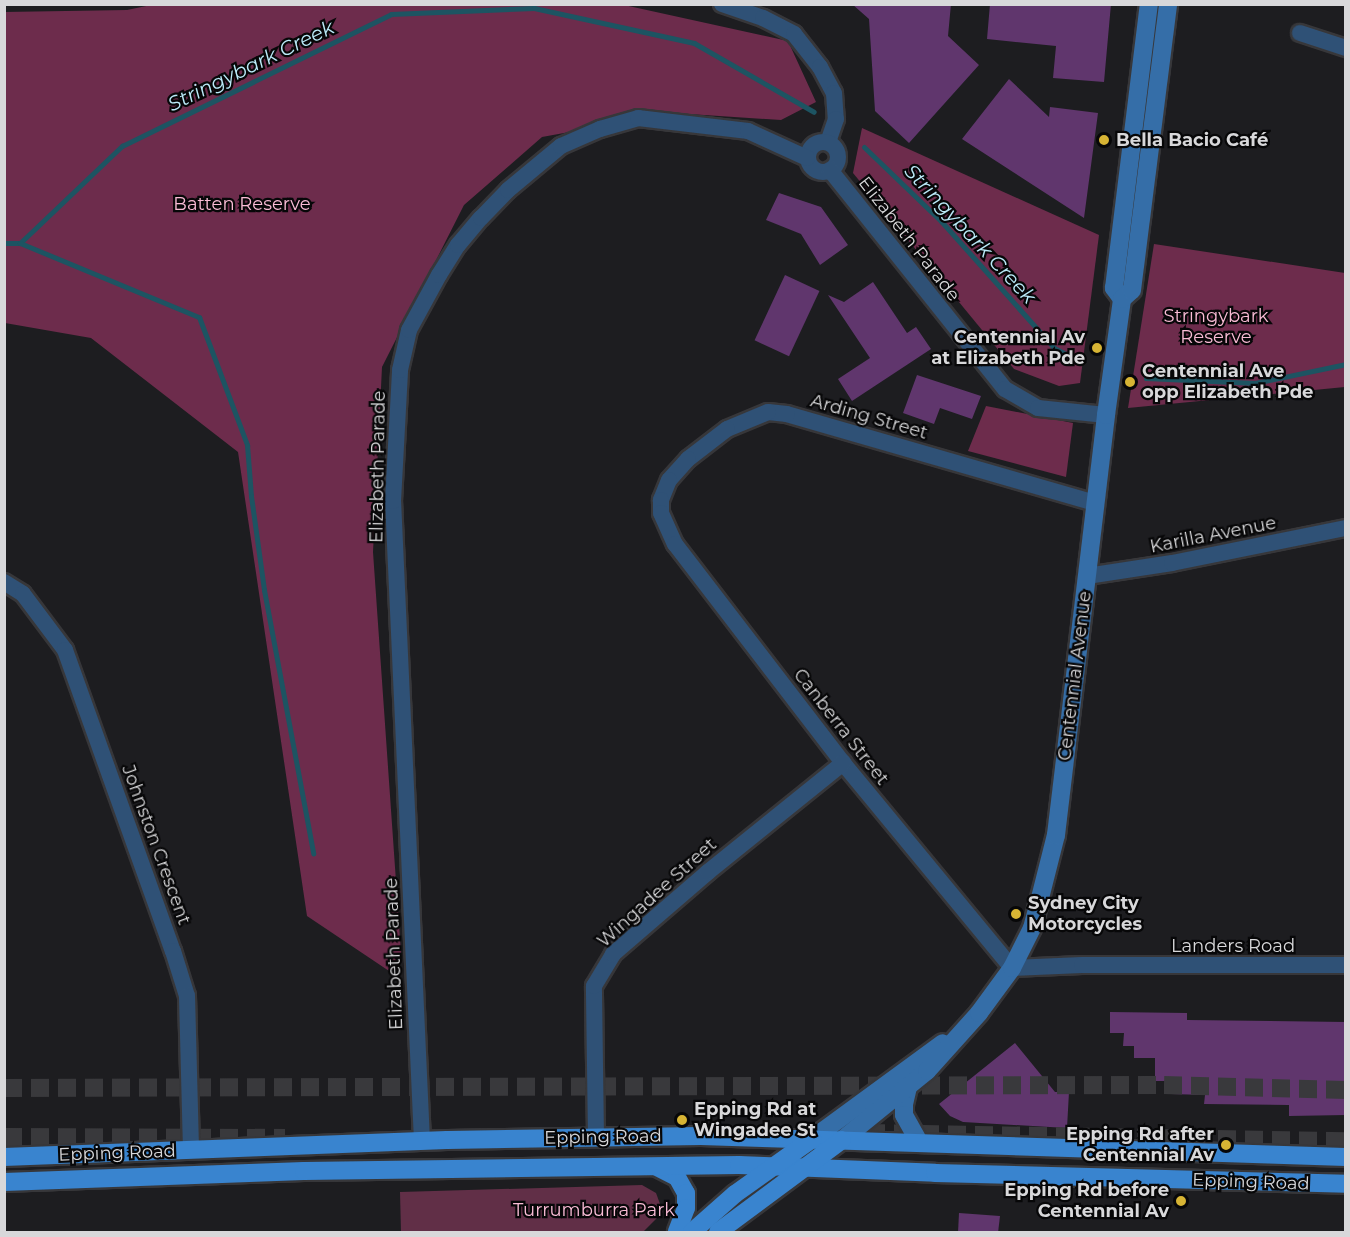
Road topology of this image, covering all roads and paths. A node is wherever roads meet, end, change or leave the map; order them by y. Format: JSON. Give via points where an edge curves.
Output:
{"nodes":[{"id":1,"x":722,"y":4,"type":"edge"},
{"id":2,"x":1149,"y":4,"type":"edge"},
{"id":3,"x":1168,"y":4,"type":"edge"},
{"id":4,"x":1300,"y":33,"type":"dead end"},
{"id":5,"x":1346,"y":48,"type":"edge"},
{"id":6,"x":828,"y":142,"type":"junction"},
{"id":7,"x":807,"y":158,"type":"junction"},
{"id":8,"x":831,"y":170,"type":"junction"},
{"id":9,"x":1122,"y":299,"type":"junction"},
{"id":10,"x":1106,"y":415,"type":"junction"},
{"id":11,"x":661,"y":500,"type":"joint"},
{"id":12,"x":1095,"y":503,"type":"junction"},
{"id":13,"x":1346,"y":528,"type":"edge"},
{"id":14,"x":1087,"y":576,"type":"junction"},
{"id":15,"x":4,"y":582,"type":"edge"},
{"id":16,"x":843,"y":763,"type":"junction"},
{"id":17,"x":1346,"y":965,"type":"edge"},
{"id":18,"x":1012,"y":968,"type":"junction"},
{"id":19,"x":962,"y":1030,"type":"junction"},
{"id":20,"x":908,"y":1087,"type":"junction"},
{"id":21,"x":596,"y":1137,"type":"junction"},
{"id":22,"x":812,"y":1139,"type":"junction"},
{"id":23,"x":842,"y":1140,"type":"junction"},
{"id":24,"x":422,"y":1141,"type":"junction"},
{"id":25,"x":919,"y":1142,"type":"junction"},
{"id":26,"x":191,"y":1150,"type":"junction"},
{"id":27,"x":4,"y":1157,"type":"edge"},
{"id":28,"x":1346,"y":1157,"type":"edge"},
{"id":29,"x":653,"y":1166,"type":"junction"},
{"id":30,"x":770,"y":1167,"type":"junction"},
{"id":31,"x":804,"y":1168,"type":"junction"},
{"id":32,"x":4,"y":1182,"type":"edge"},
{"id":33,"x":1346,"y":1184,"type":"edge"},
{"id":34,"x":677,"y":1233,"type":"edge"},
{"id":35,"x":692,"y":1233,"type":"edge"},
{"id":36,"x":718,"y":1233,"type":"edge"}],
"edges":[{"from":1,"to":6,"type":"street","via":[[794,34],[820,67],[834,93],[836,119]]},
{"from":2,"to":9,"type":"main road","name":"Centennial Avenue","via":[[1114,288]]},
{"from":3,"to":9,"type":"main road","name":"Centennial Avenue","via":[[1132,290]]},
{"from":4,"to":5,"type":"street"},
{"from":6,"to":7,"type":"street","via":[[813,145]]},
{"from":6,"to":8,"type":"street","via":[[838,155]]},
{"from":7,"to":8,"type":"street","via":[[816,170]]},
{"from":7,"to":24,"type":"street","name":"Elizabeth Parade","via":[[748,131],[638,118],[600,129],[561,147],[508,190],[481,218],[458,245],[409,330],[400,370],[393,501]]},
{"from":8,"to":10,"type":"street","name":"Elizabeth Parade","via":[[1005,389],[1038,408]]},
{"from":9,"to":10,"type":"main road","name":"Centennial Avenue"},
{"from":10,"to":12,"type":"main road","name":"Centennial Avenue"},
{"from":11,"to":12,"type":"street","name":"Arding Street","via":[[669,480],[688,459],[727,429],[768,412],[798,417]]},
{"from":11,"to":16,"type":"street","name":"Canberra Street","via":[[661,513],[675,544]]},
{"from":12,"to":14,"type":"main road","name":"Centennial Avenue"},
{"from":13,"to":14,"type":"street","name":"Karilla Avenue"},
{"from":14,"to":18,"type":"main road","name":"Centennial Avenue","via":[[1056,835],[1032,928]]},
{"from":15,"to":26,"type":"street","name":"Johnston Crescent","via":[[23,594],[65,650],[173,951],[187,996]]},
{"from":16,"to":18,"type":"street","name":"Canberra Street"},
{"from":16,"to":21,"type":"street","name":"Wingadee Street","via":[[613,954],[594,986]]},
{"from":17,"to":18,"type":"street","name":"Landers Road"},
{"from":18,"to":19,"type":"main road","name":"Centennial Avenue"},
{"from":19,"to":20,"type":"main road","name":"Centennial Avenue"},
{"from":19,"to":22,"type":"main road","name":"Centennial Avenue"},
{"from":20,"to":23,"type":"main road","name":"Centennial Avenue"},
{"from":20,"to":25,"type":"main road","via":[[904,1115]]},
{"from":21,"to":22,"type":"main road","name":"Epping Road"},
{"from":21,"to":24,"type":"main road","name":"Epping Road"},
{"from":22,"to":23,"type":"main road","name":"Epping Road"},
{"from":22,"to":30,"type":"main road","name":"Centennial Avenue"},
{"from":23,"to":25,"type":"main road","name":"Epping Road"},
{"from":23,"to":31,"type":"main road","name":"Centennial Avenue"},
{"from":24,"to":26,"type":"main road","name":"Epping Road"},
{"from":25,"to":28,"type":"main road","name":"Epping Road"},
{"from":26,"to":27,"type":"main road","name":"Epping Road"},
{"from":29,"to":30,"type":"main road","name":"Epping Road"},
{"from":29,"to":32,"type":"main road","name":"Epping Road","via":[[176,1174]]},
{"from":29,"to":34,"type":"main road","via":[[672,1173],[685,1190],[687,1204]]},
{"from":30,"to":31,"type":"main road","name":"Epping Road"},
{"from":30,"to":35,"type":"main road","name":"Centennial Avenue"},
{"from":31,"to":33,"type":"main road","name":"Epping Road"},
{"from":31,"to":36,"type":"main road","name":"Centennial Avenue"}]}
